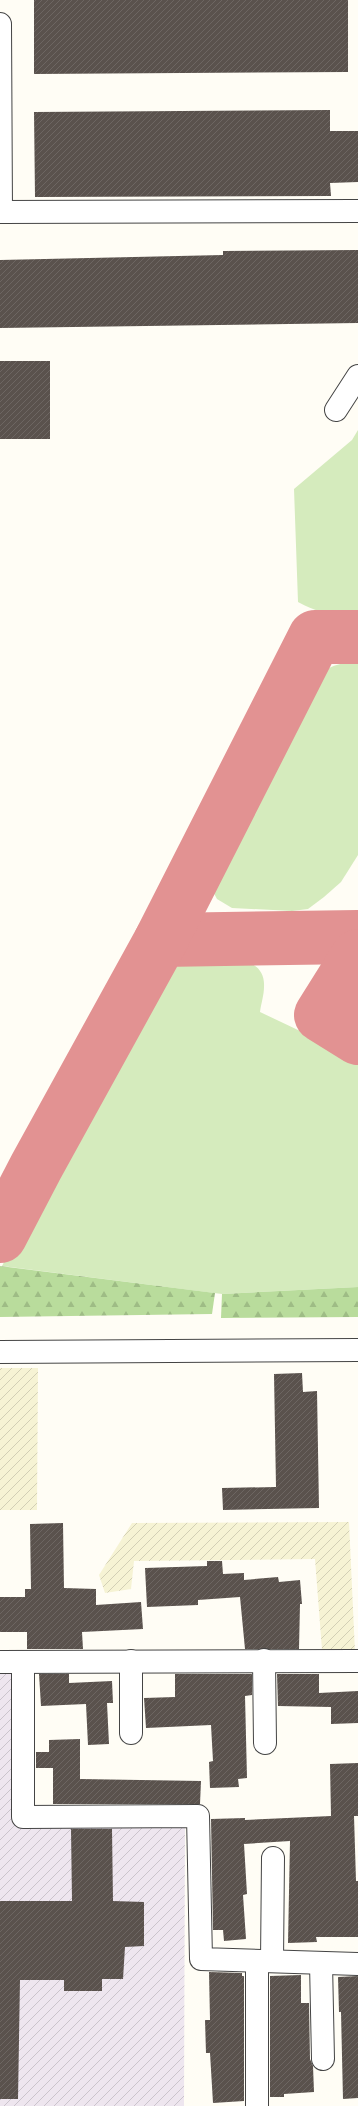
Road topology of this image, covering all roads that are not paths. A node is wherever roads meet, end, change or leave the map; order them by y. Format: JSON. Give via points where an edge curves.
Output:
{"nodes":[{"id":1,"x":0,"y":24,"type":"edge"},
{"id":2,"x":358,"y":211,"type":"edge"},
{"id":3,"x":0,"y":212,"type":"edge"},
{"id":4,"x":358,"y":376,"type":"edge"},
{"id":5,"x":336,"y":410,"type":"dead end"},
{"id":6,"x":358,"y":1350,"type":"edge"},
{"id":7,"x":0,"y":1352,"type":"edge"},
{"id":8,"x":264,"y":1660,"type":"junction"},
{"id":9,"x":131,"y":1661,"type":"junction"},
{"id":10,"x":358,"y":1661,"type":"edge"},
{"id":11,"x":0,"y":1662,"type":"edge"},
{"id":12,"x":23,"y":1662,"type":"junction"},
{"id":13,"x":131,"y":1733,"type":"dead end"},
{"id":14,"x":266,"y":1743,"type":"dead end"},
{"id":15,"x":273,"y":1858,"type":"dead end"},
{"id":16,"x":264,"y":1961,"type":"junction"},
{"id":17,"x":321,"y":1963,"type":"junction"},
{"id":18,"x":358,"y":1964,"type":"edge"},
{"id":19,"x":323,"y":2059,"type":"dead end"},
{"id":20,"x":257,"y":2106,"type":"edge"}],
"edges":[{"from":1,"to":3,"type":"street"},
{"from":2,"to":3,"type":"street"},
{"from":4,"to":5,"type":"street"},
{"from":6,"to":7,"type":"street"},
{"from":8,"to":9,"type":"street"},
{"from":8,"to":10,"type":"street"},
{"from":8,"to":14,"type":"street"},
{"from":9,"to":12,"type":"street"},
{"from":9,"to":13,"type":"street"},
{"from":11,"to":12,"type":"street"},
{"from":12,"to":16,"type":"street","via":[[23,1817],[198,1816],[201,1959]]},
{"from":15,"to":16,"type":"street"},
{"from":16,"to":17,"type":"street"},
{"from":16,"to":20,"type":"street"},
{"from":17,"to":18,"type":"street"},
{"from":17,"to":19,"type":"street"}]}
